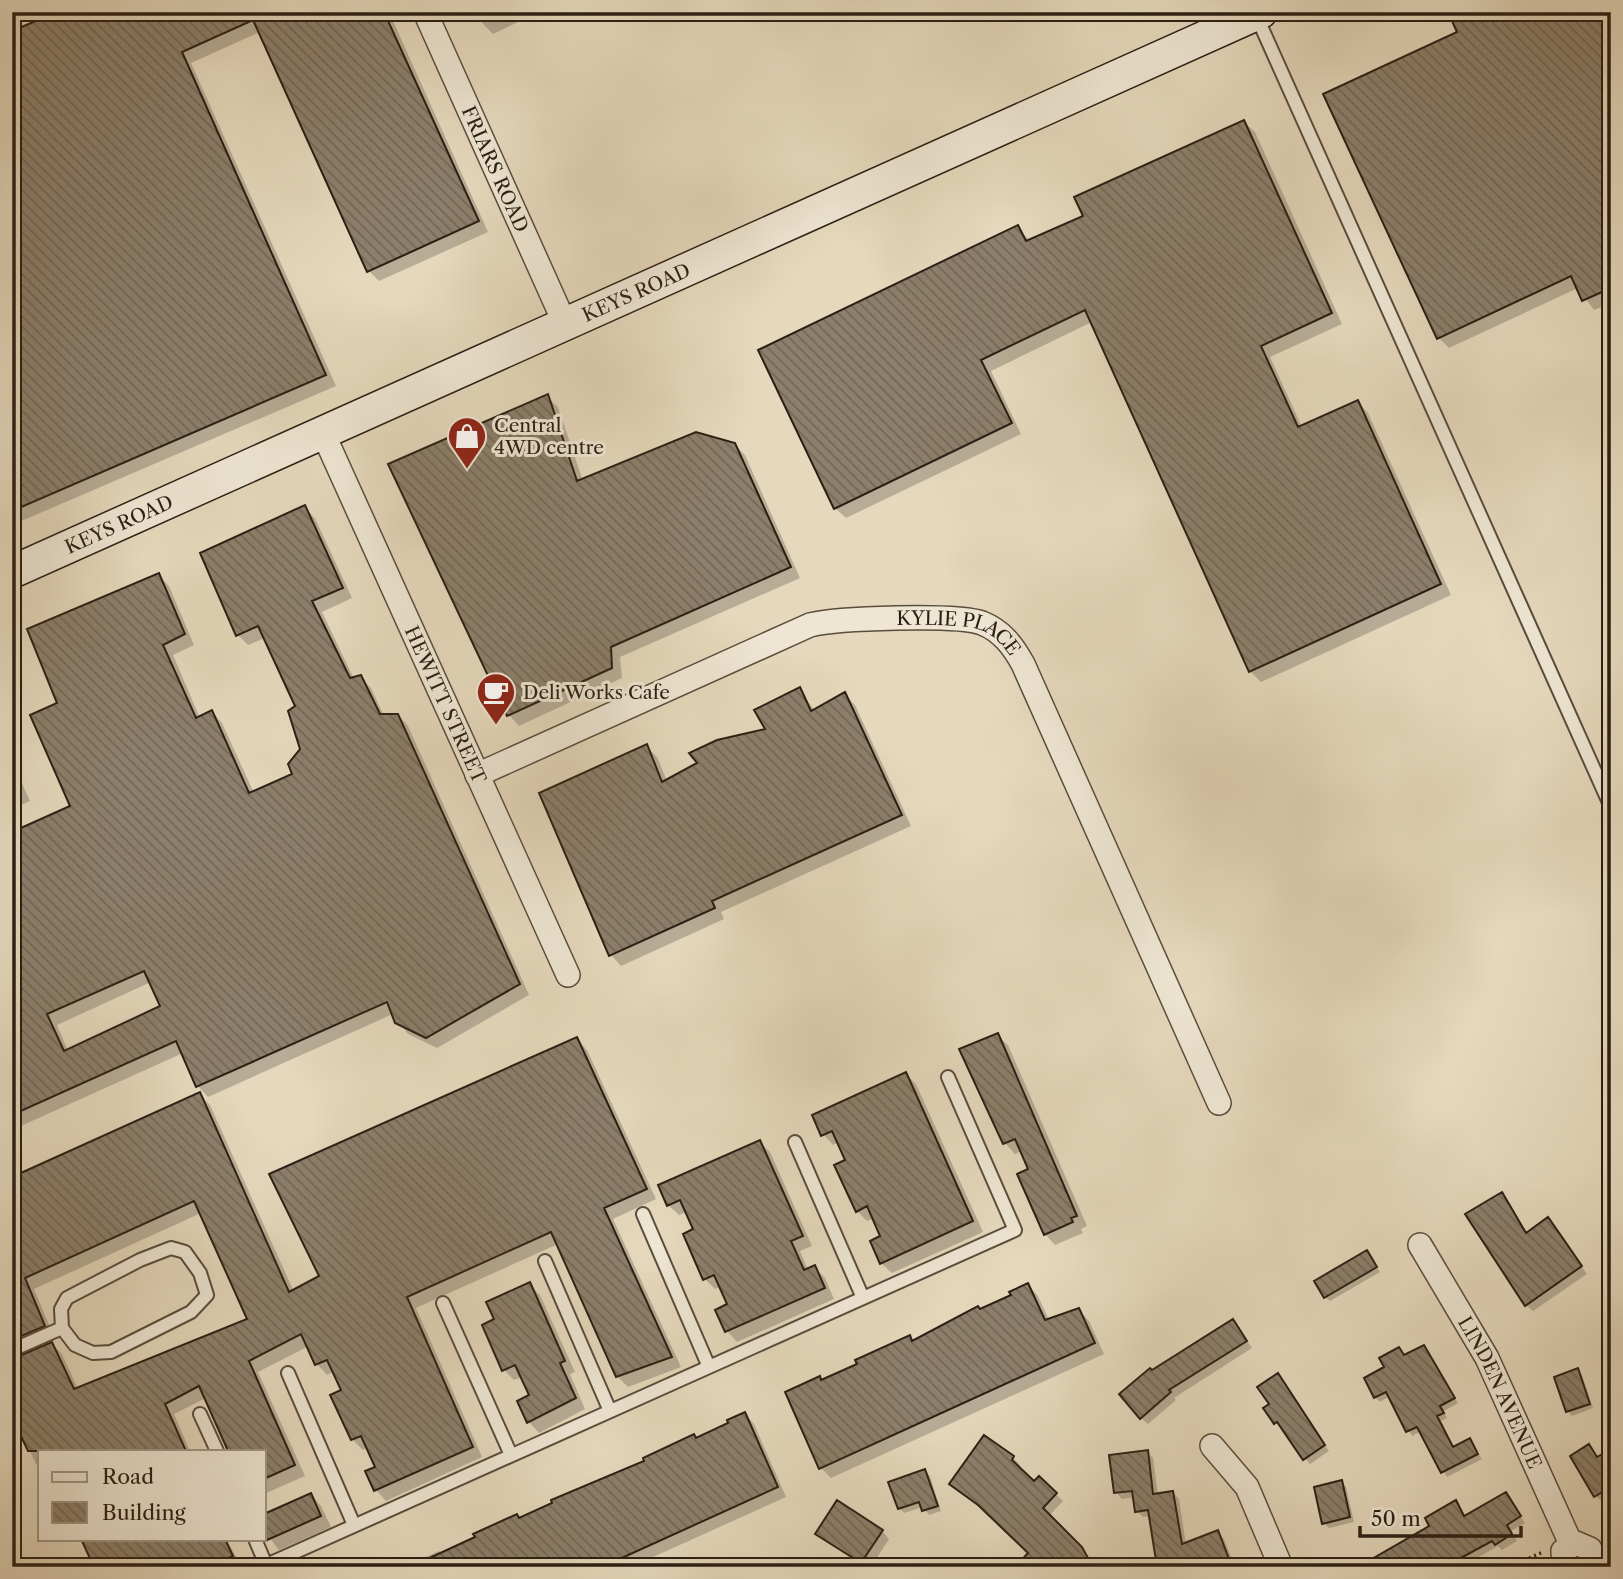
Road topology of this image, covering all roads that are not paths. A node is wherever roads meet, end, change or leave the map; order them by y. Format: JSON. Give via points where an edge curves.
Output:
{"nodes":[{"id":1,"x":425,"y":12,"type":"edge"},
{"id":2,"x":1258,"y":13,"type":"edge"},
{"id":3,"x":565,"y":324,"type":"junction"},
{"id":4,"x":323,"y":433,"type":"junction"},
{"id":5,"x":12,"y":572,"type":"edge"},
{"id":6,"x":477,"y":775,"type":"junction"},
{"id":7,"x":1611,"y":807,"type":"edge"},
{"id":8,"x":568,"y":975,"type":"dead end"},
{"id":9,"x":948,"y":1077,"type":"dead end"},
{"id":10,"x":1219,"y":1103,"type":"dead end"},
{"id":11,"x":795,"y":1142,"type":"dead end"},
{"id":12,"x":643,"y":1214,"type":"dead end"},
{"id":13,"x":1420,"y":1245,"type":"dead end"},
{"id":14,"x":545,"y":1261,"type":"dead end"},
{"id":15,"x":863,"y":1298,"type":"junction"},
{"id":16,"x":443,"y":1303,"type":"dead end"},
{"id":17,"x":62,"y":1328,"type":"junction"},
{"id":18,"x":12,"y":1350,"type":"edge"},
{"id":19,"x":709,"y":1367,"type":"junction"},
{"id":20,"x":288,"y":1373,"type":"dead end"},
{"id":21,"x":610,"y":1411,"type":"junction"},
{"id":22,"x":200,"y":1414,"type":"dead end"},
{"id":23,"x":1212,"y":1446,"type":"dead end"},
{"id":24,"x":217,"y":1450,"type":"edge"},
{"id":25,"x":511,"y":1455,"type":"junction"},
{"id":26,"x":354,"y":1525,"type":"junction"},
{"id":27,"x":255,"y":1540,"type":"edge"},
{"id":28,"x":1598,"y":1556,"type":"edge"},
{"id":29,"x":1562,"y":1559,"type":"edge"},
{"id":30,"x":264,"y":1566,"type":"edge"},
{"id":31,"x":1281,"y":1567,"type":"edge"}],
"edges":[{"from":1,"to":3,"type":"street","name":"FRIARS ROAD"},
{"from":2,"to":3,"type":"street","name":"KEYS ROAD"},
{"from":2,"to":7,"type":"lane"},
{"from":3,"to":4,"type":"street","name":"KEYS ROAD"},
{"from":4,"to":5,"type":"street","name":"KEYS ROAD"},
{"from":4,"to":6,"type":"street","name":"HEWITT STREET"},
{"from":6,"to":8,"type":"street","name":"HEWITT STREET"},
{"from":6,"to":10,"type":"street","name":"KYLIE PLACE","via":[[810,625],[853,620],[982,624],[1012,644],[1023,664]]},
{"from":9,"to":15,"type":"lane","via":[[1015,1230]]},
{"from":11,"to":15,"type":"lane"},
{"from":12,"to":19,"type":"lane"},
{"from":13,"to":29,"type":"street","name":"LINDEN AVENUE","via":[[1487,1359]]},
{"from":14,"to":21,"type":"lane"},
{"from":15,"to":19,"type":"lane"},
{"from":16,"to":25,"type":"lane"},
{"from":17,"to":17,"type":"lane","via":[[61,1309],[67,1298],[171,1248],[185,1252],[200,1273],[207,1295],[191,1312],[111,1352],[93,1353],[75,1345]]},
{"from":17,"to":18,"type":"lane"},
{"from":19,"to":21,"type":"lane"},
{"from":20,"to":26,"type":"lane"},
{"from":21,"to":25,"type":"lane"},
{"from":22,"to":24,"type":"lane"},
{"from":23,"to":31,"type":"street","via":[[1247,1487]]},
{"from":25,"to":26,"type":"lane"},
{"from":26,"to":30,"type":"lane"},
{"from":27,"to":30,"type":"lane"},
{"from":28,"to":29,"type":"street","via":[[1582,1543]]}]}
